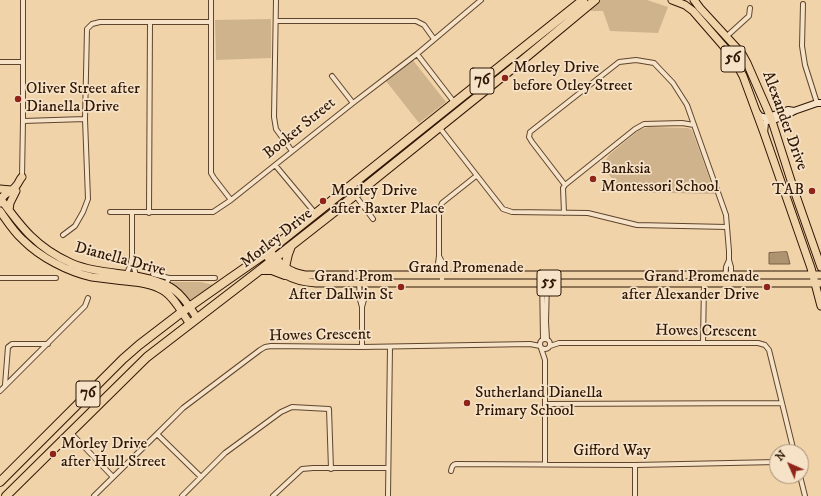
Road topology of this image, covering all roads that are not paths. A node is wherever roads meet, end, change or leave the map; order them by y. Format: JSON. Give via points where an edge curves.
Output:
{"nodes":[{"id":1,"x":23,"y":0,"type":"edge"},
{"id":2,"x":211,"y":0,"type":"edge"},
{"id":3,"x":276,"y":0,"type":"edge"},
{"id":4,"x":481,"y":0,"type":"edge"},
{"id":5,"x":583,"y":0,"type":"edge"},
{"id":6,"x":595,"y":0,"type":"edge"},
{"id":7,"x":672,"y":0,"type":"edge"},
{"id":8,"x":694,"y":0,"type":"edge"},
{"id":9,"x":803,"y":4,"type":"dead end"},
{"id":10,"x":750,"y":8,"type":"dead end"},
{"id":11,"x":276,"y":21,"type":"junction"},
{"id":12,"x":150,"y":22,"type":"junction"},
{"id":13,"x":211,"y":22,"type":"junction"},
{"id":14,"x":727,"y":36,"type":"junction"},
{"id":15,"x":434,"y":39,"type":"junction"},
{"id":16,"x":417,"y":54,"type":"junction"},
{"id":17,"x":0,"y":62,"type":"edge"},
{"id":18,"x":23,"y":62,"type":"junction"},
{"id":19,"x":332,"y":76,"type":"dead end"},
{"id":20,"x":353,"y":102,"type":"junction"},
{"id":21,"x":454,"y":102,"type":"junction"},
{"id":22,"x":819,"y":103,"type":"edge"},
{"id":23,"x":756,"y":111,"type":"junction"},
{"id":24,"x":771,"y":118,"type":"junction"},
{"id":25,"x":85,"y":119,"type":"junction"},
{"id":26,"x":23,"y":121,"type":"junction"},
{"id":27,"x":694,"y":125,"type":"junction"},
{"id":28,"x":439,"y":127,"type":"junction"},
{"id":29,"x":764,"y":133,"type":"junction"},
{"id":30,"x":404,"y":143,"type":"junction"},
{"id":31,"x":292,"y":150,"type":"junction"},
{"id":32,"x":410,"y":150,"type":"junction"},
{"id":33,"x":275,"y":164,"type":"junction"},
{"id":34,"x":476,"y":176,"type":"junction"},
{"id":35,"x":22,"y":177,"type":"joint"},
{"id":36,"x":565,"y":185,"type":"junction"},
{"id":37,"x":0,"y":189,"type":"edge"},
{"id":38,"x":13,"y":191,"type":"junction"},
{"id":39,"x":355,"y":195,"type":"junction"},
{"id":40,"x":0,"y":199,"type":"edge"},
{"id":41,"x":231,"y":200,"type":"junction"},
{"id":42,"x":9,"y":210,"type":"junction"},
{"id":43,"x":110,"y":212,"type":"dead end"},
{"id":44,"x":149,"y":212,"type":"junction"},
{"id":45,"x":1,"y":213,"type":"edge"},
{"id":46,"x":132,"y":213,"type":"junction"},
{"id":47,"x":315,"y":213,"type":"junction"},
{"id":48,"x":564,"y":213,"type":"junction"},
{"id":49,"x":373,"y":219,"type":"dead end"},
{"id":50,"x":727,"y":227,"type":"junction"},
{"id":51,"x":63,"y":235,"type":"dead end"},
{"id":52,"x":292,"y":245,"type":"junction"},
{"id":53,"x":267,"y":252,"type":"junction"},
{"id":54,"x":132,"y":257,"type":"junction"},
{"id":55,"x":273,"y":260,"type":"junction"},
{"id":56,"x":821,"y":267,"type":"edge"},
{"id":57,"x":260,"y":270,"type":"junction"},
{"id":58,"x":285,"y":271,"type":"junction"},
{"id":59,"x":152,"y":274,"type":"dead end"},
{"id":60,"x":440,"y":274,"type":"junction"},
{"id":61,"x":124,"y":275,"type":"junction"},
{"id":62,"x":813,"y":275,"type":"junction"},
{"id":63,"x":821,"y":275,"type":"edge"},
{"id":64,"x":136,"y":276,"type":"junction"},
{"id":65,"x":0,"y":278,"type":"edge"},
{"id":66,"x":56,"y":278,"type":"dead end"},
{"id":67,"x":215,"y":278,"type":"dead end"},
{"id":68,"x":362,"y":279,"type":"junction"},
{"id":69,"x":545,"y":279,"type":"junction"},
{"id":70,"x":605,"y":279,"type":"junction"},
{"id":71,"x":728,"y":279,"type":"junction"},
{"id":72,"x":440,"y":283,"type":"junction"},
{"id":73,"x":704,"y":283,"type":"junction"},
{"id":74,"x":818,"y":283,"type":"edge"},
{"id":75,"x":166,"y":284,"type":"junction"},
{"id":76,"x":88,"y":298,"type":"dead end"},
{"id":77,"x":821,"y":306,"type":"edge"},
{"id":78,"x":189,"y":307,"type":"junction"},
{"id":79,"x":182,"y":312,"type":"junction"},
{"id":80,"x":193,"y":321,"type":"junction"},
{"id":81,"x":545,"y":340,"type":"junction"},
{"id":82,"x":559,"y":343,"type":"junction"},
{"id":83,"x":703,"y":343,"type":"junction"},
{"id":84,"x":48,"y":344,"type":"junction"},
{"id":85,"x":530,"y":344,"type":"junction"},
{"id":86,"x":362,"y":347,"type":"junction"},
{"id":87,"x":390,"y":347,"type":"junction"},
{"id":88,"x":541,"y":347,"type":"junction"},
{"id":89,"x":549,"y":347,"type":"junction"},
{"id":90,"x":544,"y":360,"type":"junction"},
{"id":91,"x":5,"y":385,"type":"junction"},
{"id":92,"x":0,"y":391,"type":"edge"},
{"id":93,"x":781,"y":403,"type":"junction"},
{"id":94,"x":545,"y":404,"type":"junction"},
{"id":95,"x":70,"y":432,"type":"junction"},
{"id":96,"x":157,"y":434,"type":"junction"},
{"id":97,"x":792,"y":444,"type":"edge"},
{"id":98,"x":769,"y":462,"type":"edge"},
{"id":99,"x":545,"y":464,"type":"junction"},
{"id":100,"x":635,"y":465,"type":"junction"},
{"id":101,"x":388,"y":468,"type":"junction"},
{"id":102,"x":331,"y":469,"type":"junction"},
{"id":103,"x":451,"y":471,"type":"dead end"},
{"id":104,"x":113,"y":477,"type":"junction"},
{"id":105,"x":201,"y":477,"type":"junction"},
{"id":106,"x":0,"y":482,"type":"edge"},
{"id":107,"x":802,"y":484,"type":"edge"},
{"id":108,"x":6,"y":496,"type":"edge"},
{"id":109,"x":94,"y":496,"type":"edge"},
{"id":110,"x":182,"y":496,"type":"edge"},
{"id":111,"x":273,"y":496,"type":"edge"},
{"id":112,"x":388,"y":496,"type":"edge"},
{"id":113,"x":635,"y":496,"type":"edge"},
{"id":114,"x":805,"y":496,"type":"edge"}],
"edges":[{"from":1,"to":18,"type":"street"},
{"from":2,"to":13,"type":"street"},
{"from":3,"to":11,"type":"street"},
{"from":4,"to":15,"type":"street","name":"Booker Street"},
{"from":5,"to":21,"type":"highway","name":"Morley Drive","number":"76"},
{"from":6,"to":28,"type":"highway","name":"Morley Drive","number":"76"},
{"from":7,"to":23,"type":"main road","name":"Alexander Drive","number":"56","via":[[686,5],[738,65]]},
{"from":8,"to":14,"type":"main road","name":"Alexander Drive","number":"56"},
{"from":9,"to":22,"type":"street","via":[[802,46]]},
{"from":10,"to":14,"type":"street","via":[[749,16]]},
{"from":11,"to":15,"type":"street","via":[[416,21],[424,25]]},
{"from":11,"to":31,"type":"street","via":[[274,118],[276,129]]},
{"from":12,"to":13,"type":"street"},
{"from":12,"to":25,"type":"street","via":[[100,22],[92,24],[87,29]]},
{"from":12,"to":44,"type":"street"},
{"from":13,"to":41,"type":"street","via":[[211,173]]},
{"from":14,"to":24,"type":"main road","name":"Alexander Drive","number":"56","via":[[747,63]]},
{"from":15,"to":16,"type":"street","name":"Booker Street"},
{"from":16,"to":20,"type":"street","name":"Booker Street"},
{"from":16,"to":21,"type":"street"},
{"from":17,"to":18,"type":"street"},
{"from":18,"to":26,"type":"street"},
{"from":19,"to":20,"type":"street"},
{"from":20,"to":31,"type":"street","name":"Booker Street"},
{"from":21,"to":30,"type":"highway","name":"Morley Drive","number":"76"},
{"from":22,"to":24,"type":"street","via":[[776,119]]},
{"from":23,"to":24,"type":"street","via":[[760,116]]},
{"from":23,"to":29,"type":"main road","name":"Alexander Drive","number":"56"},
{"from":24,"to":29,"type":"street","via":[[765,123]]},
{"from":24,"to":56,"type":"main road","name":"Alexander Drive","number":"56"},
{"from":25,"to":26,"type":"street"},
{"from":25,"to":51,"type":"street","via":[[88,199],[75,226]]},
{"from":26,"to":35,"type":"street"},
{"from":27,"to":36,"type":"street","via":[[644,124]]},
{"from":27,"to":36,"type":"street","via":[[687,105],[654,63],[636,60],[619,62],[530,132],[532,142]]},
{"from":27,"to":50,"type":"street","via":[[726,215]]},
{"from":28,"to":32,"type":"highway","name":"Morley Drive","number":"76"},
{"from":28,"to":34,"type":"street"},
{"from":29,"to":62,"type":"main road","name":"Alexander Drive","number":"56"},
{"from":30,"to":32,"type":"highway"},
{"from":30,"to":47,"type":"highway","name":"Morley Drive","number":"76"},
{"from":31,"to":33,"type":"street","name":"Booker Street"},
{"from":32,"to":39,"type":"highway","name":"Morley Drive","number":"76"},
{"from":33,"to":41,"type":"street","name":"Booker Street"},
{"from":33,"to":47,"type":"street"},
{"from":34,"to":48,"type":"street","via":[[503,209],[512,212]]},
{"from":34,"to":60,"type":"street","via":[[442,203],[439,211]]},
{"from":35,"to":38,"type":"main road"},
{"from":36,"to":48,"type":"street"},
{"from":37,"to":38,"type":"main road"},
{"from":38,"to":40,"type":"main road"},
{"from":38,"to":42,"type":"main road"},
{"from":39,"to":49,"type":"street"},
{"from":39,"to":52,"type":"highway","name":"Morley Drive","number":"76"},
{"from":40,"to":42,"type":"main road","name":"Dianella Drive"},
{"from":40,"to":45,"type":"main road"},
{"from":41,"to":44,"type":"street","name":"Booker Street","via":[[214,212]]},
{"from":42,"to":61,"type":"main road","name":"Dianella Drive","via":[[35,241],[54,254],[93,271]]},
{"from":43,"to":46,"type":"street","name":"Booker Street"},
{"from":44,"to":46,"type":"street","name":"Booker Street"},
{"from":45,"to":75,"type":"main road","name":"Dianella Drive","via":[[18,235],[61,266],[92,277],[149,285]]},
{"from":46,"to":54,"type":"street"},
{"from":47,"to":53,"type":"highway","name":"Morley Drive","number":"76"},
{"from":48,"to":50,"type":"street","via":[[588,213],[637,225]]},
{"from":50,"to":71,"type":"street"},
{"from":52,"to":55,"type":"highway","name":"Morley Drive","number":"76"},
{"from":52,"to":58,"type":"highway"},
{"from":53,"to":55,"type":"main road","name":"Grand Promenade","number":"55"},
{"from":53,"to":78,"type":"highway","name":"Morley Drive","number":"76"},
{"from":54,"to":61,"type":"street","via":[[128,271]]},
{"from":54,"to":64,"type":"street"},
{"from":55,"to":57,"type":"highway","name":"Morley Drive","number":"76"},
{"from":55,"to":58,"type":"main road","name":"Grand Promenade","number":"55"},
{"from":57,"to":58,"type":"highway"},
{"from":57,"to":80,"type":"highway","name":"Morley Drive","number":"76"},
{"from":58,"to":68,"type":"main road","name":"Grand Promenade","number":"55"},
{"from":59,"to":75,"type":"street"},
{"from":60,"to":68,"type":"main road","name":"Grand Promenade","number":"55"},
{"from":60,"to":69,"type":"main road","name":"Grand Promenade","number":"55"},
{"from":60,"to":72,"type":"street"},
{"from":61,"to":64,"type":"main road","name":"Dianella Drive"},
{"from":62,"to":63,"type":"main road","name":"Grand Promenade","number":"55"},
{"from":62,"to":71,"type":"main road","name":"Grand Promenade","number":"55"},
{"from":62,"to":74,"type":"main road","name":"Alexander Drive","number":"56"},
{"from":64,"to":75,"type":"main road","name":"Dianella Drive"},
{"from":65,"to":66,"type":"street"},
{"from":67,"to":75,"type":"street"},
{"from":68,"to":72,"type":"main road","name":"Grand Promenade","number":"55"},
{"from":68,"to":86,"type":"street"},
{"from":69,"to":70,"type":"main road","name":"Grand Promenade","number":"55"},
{"from":69,"to":72,"type":"main road","name":"Grand Promenade","number":"55"},
{"from":69,"to":81,"type":"street"},
{"from":70,"to":71,"type":"main road","name":"Grand Promenade","number":"55"},
{"from":70,"to":73,"type":"main road","name":"Grand Promenade","number":"55"},
{"from":71,"to":73,"type":"main road","name":"Grand Promenade","number":"55"},
{"from":71,"to":74,"type":"main road","name":"Grand Promenade","number":"55"},
{"from":73,"to":83,"type":"street"},
{"from":74,"to":77,"type":"main road","name":"Alexander Drive","number":"56"},
{"from":75,"to":78,"type":"main road","name":"Dianella Drive"},
{"from":75,"to":79,"type":"main road","name":"Dianella Drive"},
{"from":76,"to":84,"type":"street","via":[[85,306]]},
{"from":78,"to":79,"type":"highway","name":"Morley Drive","number":"76"},
{"from":78,"to":80,"type":"main road","name":"Dianella Drive"},
{"from":79,"to":80,"type":"main road","name":"Dianella Drive"},
{"from":79,"to":106,"type":"highway","name":"Morley Drive","number":"76","via":[[123,359]]},
{"from":80,"to":95,"type":"highway","name":"Morley Drive","number":"76","via":[[140,363]]},
{"from":81,"to":82,"type":"street","name":"Howes Crescent"},
{"from":81,"to":85,"type":"street","name":"Howes Crescent"},
{"from":81,"to":88,"type":"street"},
{"from":81,"to":89,"type":"street","via":[[550,343]]},
{"from":82,"to":83,"type":"street","name":"Howes Crescent"},
{"from":82,"to":89,"type":"street","name":"Howes Crescent"},
{"from":83,"to":93,"type":"street","name":"Howes Crescent","via":[[765,345],[769,350]]},
{"from":84,"to":91,"type":"street"},
{"from":84,"to":91,"type":"street","via":[[12,344],[8,347]]},
{"from":85,"to":87,"type":"street","name":"Howes Crescent"},
{"from":85,"to":88,"type":"street","name":"Howes Crescent"},
{"from":86,"to":87,"type":"street","name":"Howes Crescent"},
{"from":86,"to":96,"type":"street","name":"Howes Crescent","via":[[265,347],[182,408]]},
{"from":87,"to":101,"type":"street"},
{"from":88,"to":89,"type":"street","name":"Howes Crescent"},
{"from":88,"to":90,"type":"street"},
{"from":89,"to":90,"type":"street"},
{"from":90,"to":94,"type":"street"},
{"from":91,"to":92,"type":"street"},
{"from":93,"to":94,"type":"street"},
{"from":93,"to":97,"type":"street","name":"Howes Crescent"},
{"from":94,"to":99,"type":"street"},
{"from":95,"to":104,"type":"street"},
{"from":95,"to":108,"type":"highway","name":"Morley Drive","number":"76"},
{"from":96,"to":104,"type":"street","name":"Howes Crescent"},
{"from":96,"to":105,"type":"street"},
{"from":98,"to":100,"type":"street","name":"Gifford Way"},
{"from":99,"to":100,"type":"street","name":"Gifford Way"},
{"from":99,"to":103,"type":"street","name":"Gifford Way","via":[[456,464]]},
{"from":100,"to":113,"type":"street"},
{"from":101,"to":102,"type":"street"},
{"from":101,"to":112,"type":"street"},
{"from":102,"to":105,"type":"street","via":[[329,409],[292,408],[281,412],[225,453]]},
{"from":102,"to":111,"type":"street","via":[[302,469]]},
{"from":104,"to":109,"type":"street","name":"Howes Crescent"},
{"from":105,"to":110,"type":"street"},
{"from":107,"to":114,"type":"street"}]}
